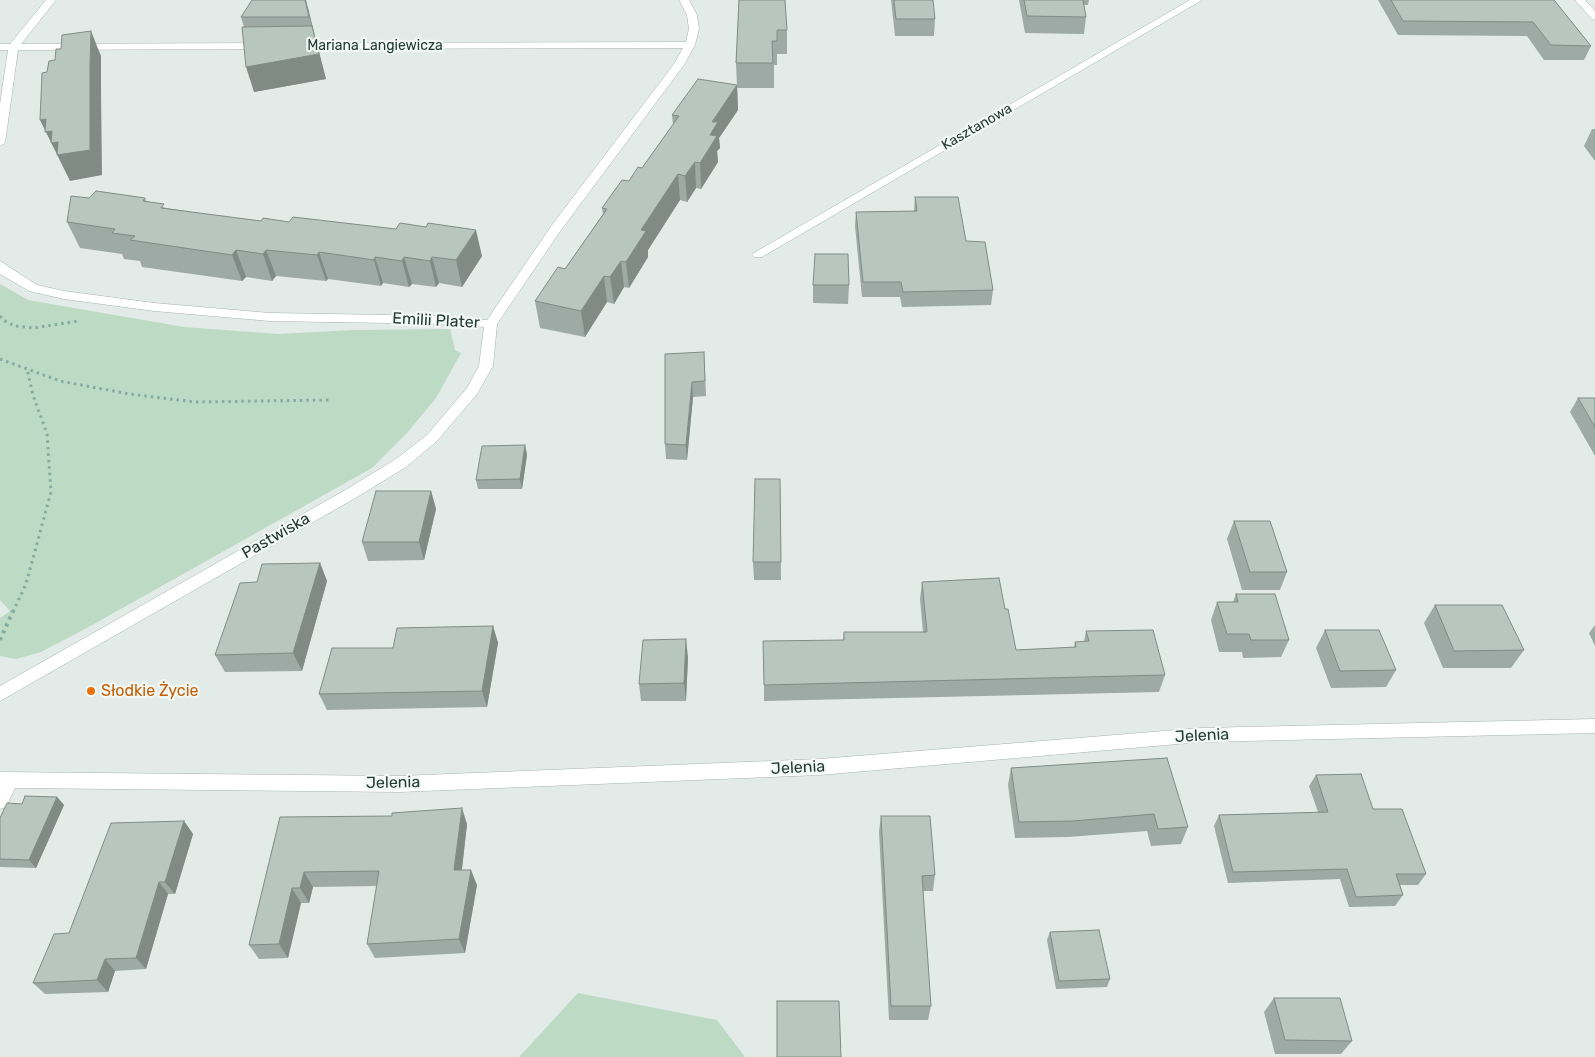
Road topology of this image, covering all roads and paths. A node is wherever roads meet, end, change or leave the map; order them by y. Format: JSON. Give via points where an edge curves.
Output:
{"nodes":[{"id":1,"x":51,"y":0,"type":"edge"},
{"id":2,"x":684,"y":0,"type":"edge"},
{"id":3,"x":1197,"y":0,"type":"edge"},
{"id":4,"x":1580,"y":0,"type":"edge"},
{"id":5,"x":1595,"y":17,"type":"edge"},
{"id":6,"x":690,"y":45,"type":"junction"},
{"id":7,"x":0,"y":47,"type":"edge"},
{"id":8,"x":12,"y":47,"type":"junction"},
{"id":9,"x":0,"y":144,"type":"edge"},
{"id":10,"x":758,"y":254,"type":"dead end"},
{"id":11,"x":0,"y":265,"type":"edge"},
{"id":12,"x":116,"y":302,"type":"junction"},
{"id":13,"x":0,"y":316,"type":"edge"},
{"id":14,"x":491,"y":324,"type":"junction"},
{"id":15,"x":0,"y":359,"type":"edge"},
{"id":16,"x":27,"y":369,"type":"junction"},
{"id":17,"x":332,"y":400,"type":"dead end"},
{"id":18,"x":0,"y":640,"type":"edge"},
{"id":19,"x":0,"y":694,"type":"edge"},
{"id":20,"x":1595,"y":726,"type":"edge"},
{"id":21,"x":5,"y":781,"type":"edge"},
{"id":22,"x":0,"y":801,"type":"edge"}],
"edges":[{"from":1,"to":8,"type":"street"},
{"from":2,"to":6,"type":"street","name":"Emilii Plater","via":[[694,22]]},
{"from":3,"to":10,"type":"street","name":"Kasztanowa"},
{"from":4,"to":5,"type":"street"},
{"from":6,"to":8,"type":"street","name":"Mariana Langiewicza"},
{"from":6,"to":14,"type":"street","name":"Emilii Plater","via":[[556,228]]},
{"from":7,"to":8,"type":"street","name":"Mariana Langiewicza"},
{"from":8,"to":9,"type":"street"},
{"from":11,"to":12,"type":"street","name":"Emilii Plater","via":[[4,271],[33,288]]},
{"from":12,"to":13,"type":"path","via":[[94,315],[52,327],[15,326]]},
{"from":12,"to":14,"type":"street","name":"Emilii Plater","via":[[270,317],[449,320]]},
{"from":14,"to":19,"type":"street","name":"Pastwiska","via":[[486,366],[472,391],[432,438],[401,463]]},
{"from":15,"to":16,"type":"path"},
{"from":16,"to":17,"type":"path","via":[[60,381],[195,402]]},
{"from":16,"to":18,"type":"path","via":[[47,434],[51,492],[26,584]]},
{"from":20,"to":21,"type":"street","name":"Jelenia","via":[[1201,735],[820,768],[400,784]]},
{"from":21,"to":22,"type":"street"}]}
